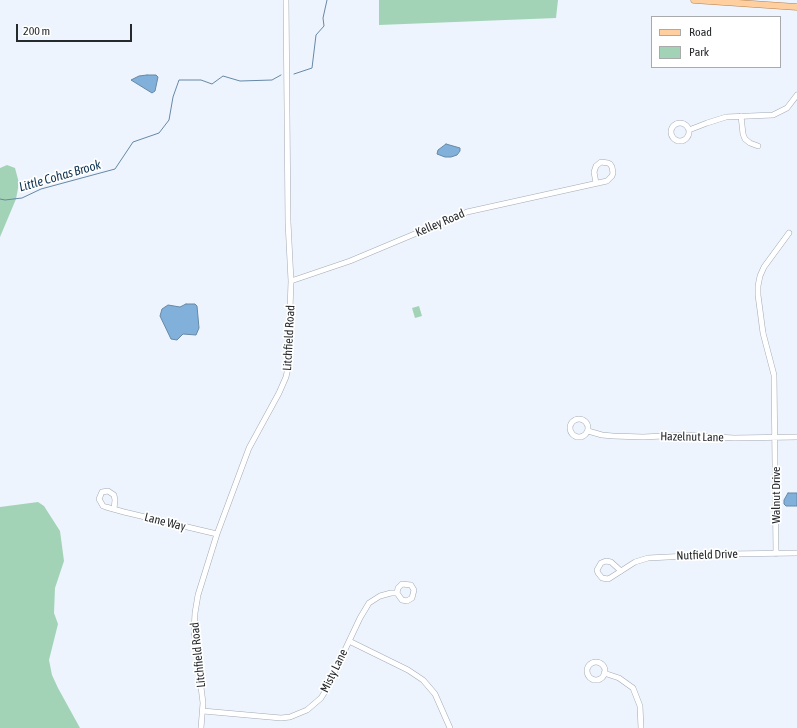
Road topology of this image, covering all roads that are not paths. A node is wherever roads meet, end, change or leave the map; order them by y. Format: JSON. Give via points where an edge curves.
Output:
{"nodes":[{"id":1,"x":286,"y":0,"type":"edge"},
{"id":2,"x":694,"y":0,"type":"edge"},
{"id":3,"x":797,"y":7,"type":"edge"},
{"id":4,"x":797,"y":95,"type":"edge"},
{"id":5,"x":741,"y":116,"type":"junction"},
{"id":6,"x":689,"y":130,"type":"dead end"},
{"id":7,"x":758,"y":146,"type":"dead end"},
{"id":8,"x":596,"y":183,"type":"junction"},
{"id":9,"x":789,"y":233,"type":"dead end"},
{"id":10,"x":290,"y":281,"type":"junction"},
{"id":11,"x":588,"y":431,"type":"dead end"},
{"id":12,"x":775,"y":437,"type":"junction"},
{"id":13,"x":797,"y":437,"type":"edge"},
{"id":14,"x":114,"y":509,"type":"dead end"},
{"id":15,"x":217,"y":534,"type":"junction"},
{"id":16,"x":797,"y":553,"type":"edge"},
{"id":17,"x":776,"y":554,"type":"junction"},
{"id":18,"x":621,"y":571,"type":"junction"},
{"id":19,"x":397,"y":594,"type":"dead end"},
{"id":20,"x":349,"y":641,"type":"junction"},
{"id":21,"x":604,"y":672,"type":"dead end"},
{"id":22,"x":203,"y":711,"type":"junction"},
{"id":23,"x":201,"y":728,"type":"edge"},
{"id":24,"x":450,"y":728,"type":"edge"},
{"id":25,"x":641,"y":728,"type":"edge"}],
"edges":[{"from":1,"to":10,"type":"street","name":"Litchfield Road"},
{"from":2,"to":3,"type":"main road"},
{"from":4,"to":5,"type":"street","via":[[787,108],[773,115]]},
{"from":5,"to":6,"type":"street","via":[[719,119]]},
{"from":5,"to":7,"type":"street","via":[[745,139]]},
{"from":8,"to":8,"type":"street","name":"Kelley Road","via":[[608,181],[612,176],[612,167],[608,163],[601,162],[596,166]]},
{"from":8,"to":10,"type":"street","name":"Kelley Road","via":[[466,212],[350,261]]},
{"from":9,"to":12,"type":"street","name":"Walnut Drive","via":[[764,267],[758,286],[763,333],[774,375]]},
{"from":10,"to":15,"type":"street","name":"Litchfield Road","via":[[286,376],[249,448]]},
{"from":11,"to":12,"type":"street","name":"Hazelnut Lane","via":[[602,435],[643,437]]},
{"from":12,"to":13,"type":"street","name":"Hazelnut Lane"},
{"from":12,"to":17,"type":"street","name":"Walnut Drive"},
{"from":14,"to":15,"type":"street","name":"Lane Way"},
{"from":15,"to":22,"type":"street","name":"Litchfield Road","via":[[198,595],[194,622]]},
{"from":16,"to":17,"type":"street","name":"Nutfield Drive"},
{"from":17,"to":18,"type":"street","name":"Nutfield Drive","via":[[655,557],[634,562]]},
{"from":18,"to":18,"type":"street","name":"Nutfield Drive","via":[[604,579],[599,576],[597,570],[601,562],[606,561]]},
{"from":19,"to":20,"type":"street","name":"Misty Lane","via":[[386,594],[370,603]]},
{"from":20,"to":22,"type":"street","name":"Misty Lane","via":[[323,694],[313,706],[298,715],[281,718]]},
{"from":20,"to":24,"type":"street","via":[[423,680],[436,694]]},
{"from":21,"to":25,"type":"street","via":[[633,688],[640,706]]},
{"from":22,"to":23,"type":"street","name":"Litchfield Road"}]}
